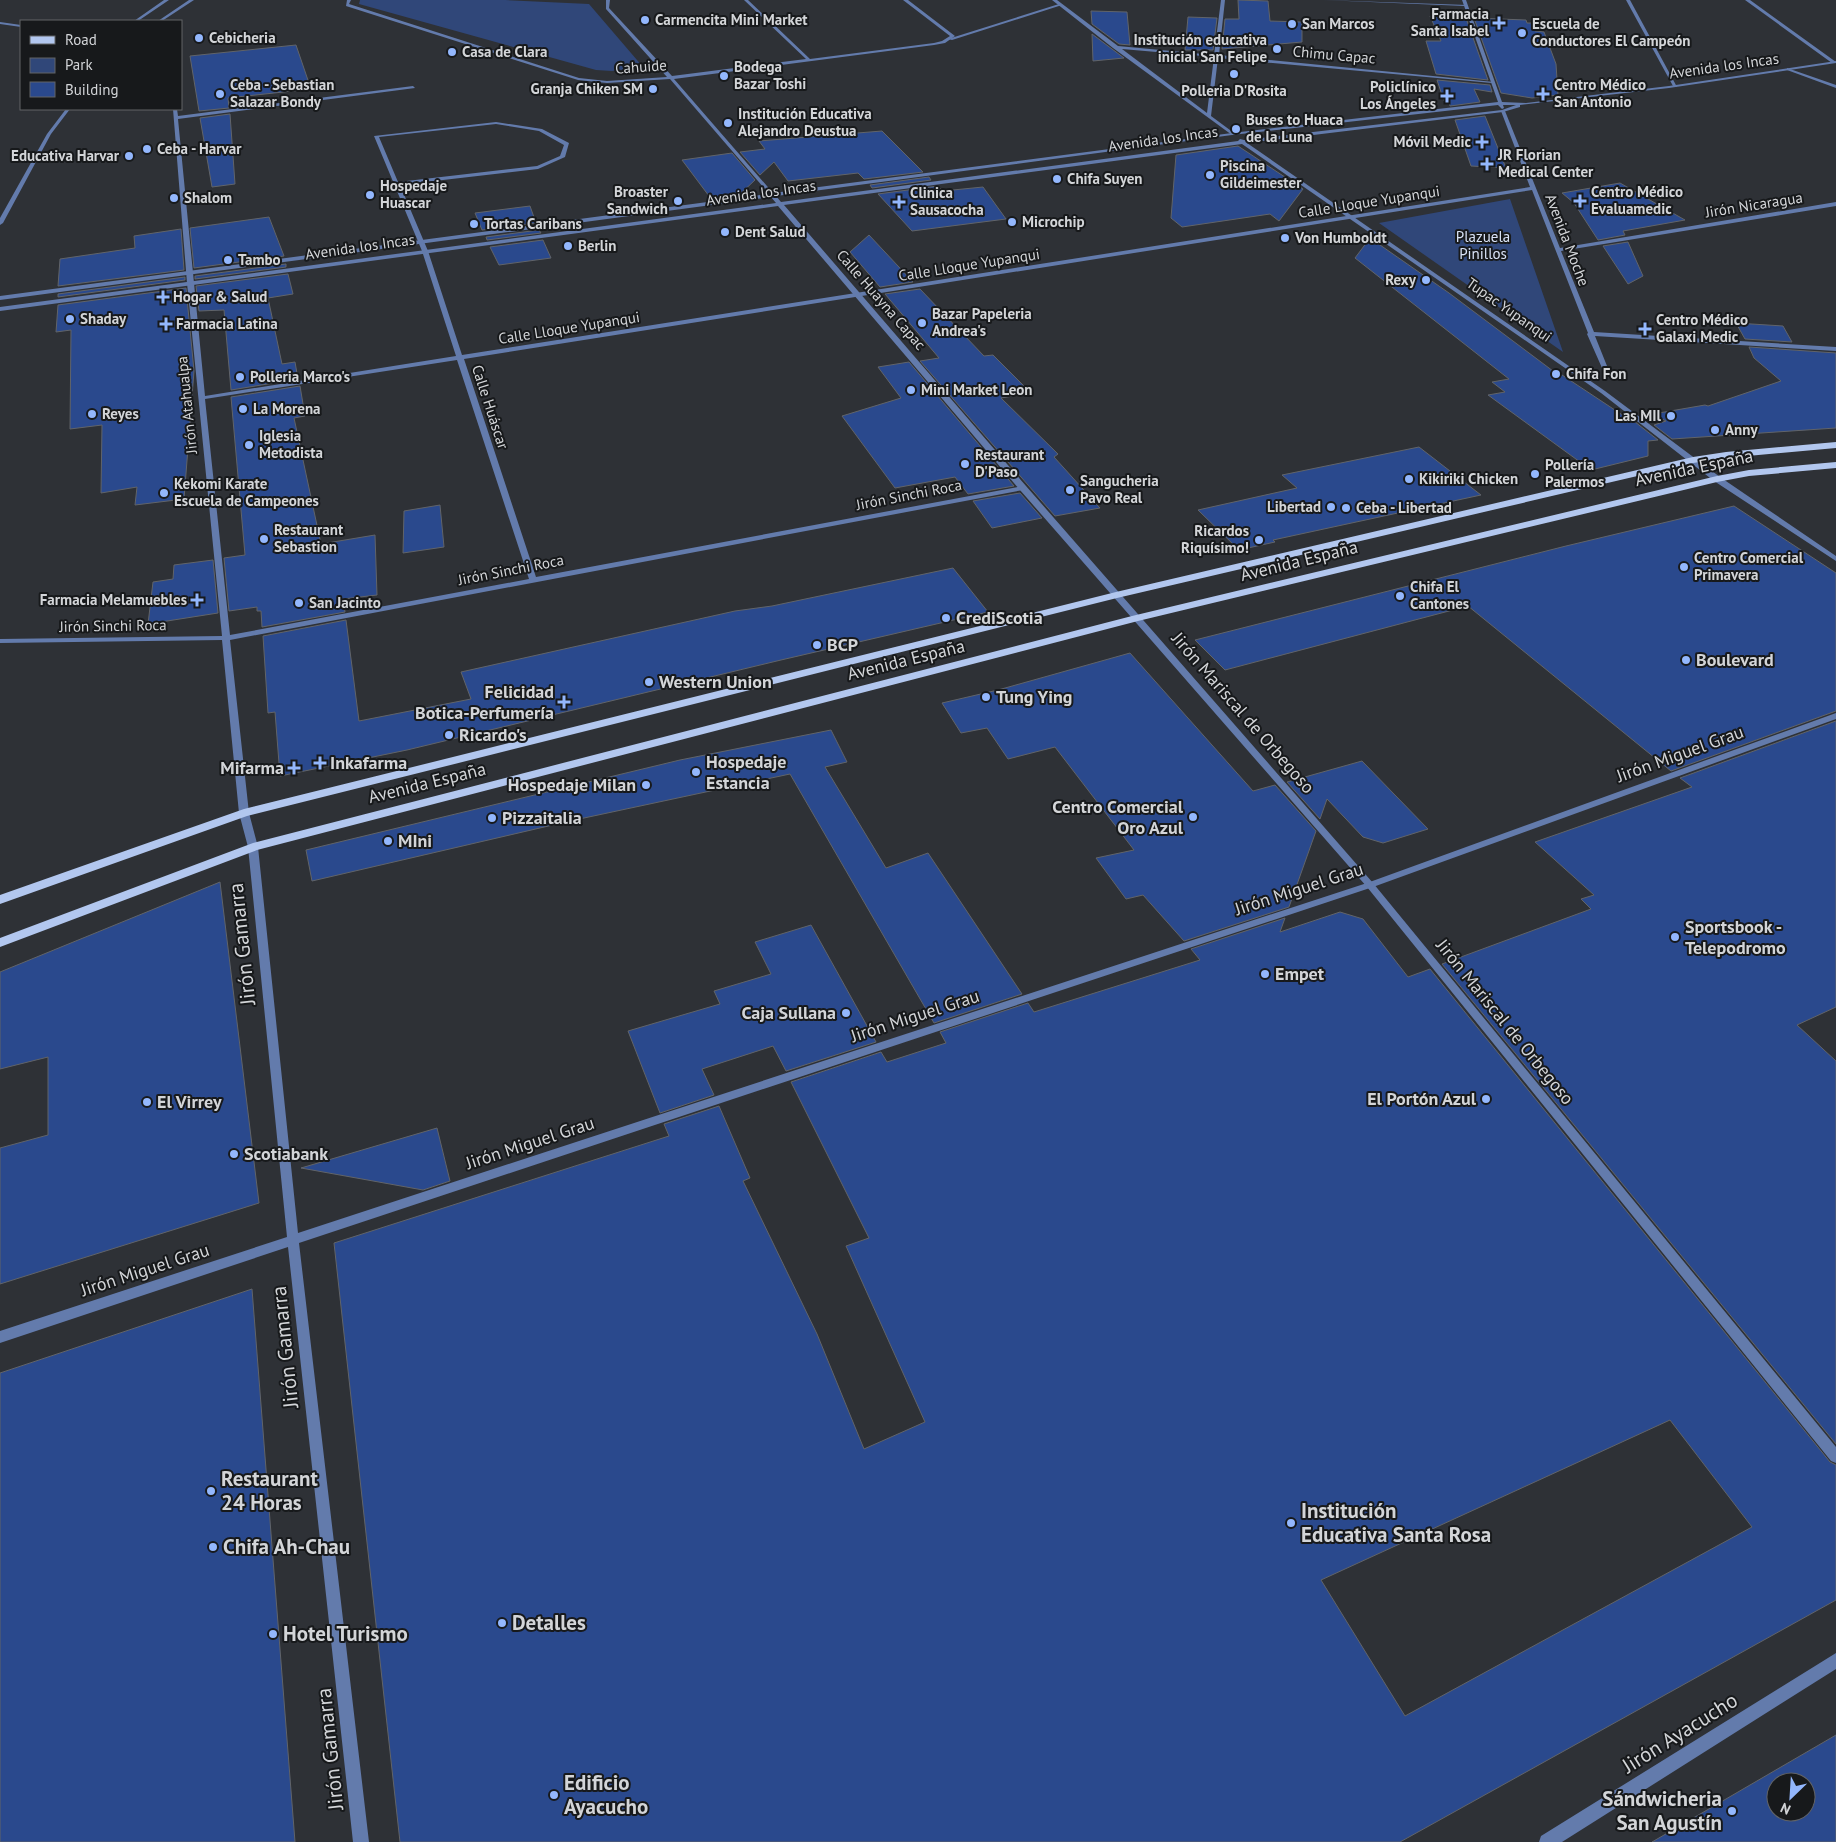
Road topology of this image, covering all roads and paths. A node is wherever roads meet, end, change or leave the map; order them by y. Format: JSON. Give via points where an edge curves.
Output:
{"nodes":[{"id":1,"x":167,"y":0,"type":"edge"},
{"id":2,"x":192,"y":0,"type":"edge"},
{"id":3,"x":349,"y":0,"type":"edge"},
{"id":4,"x":608,"y":0,"type":"edge"},
{"id":5,"x":746,"y":0,"type":"edge"},
{"id":6,"x":906,"y":0,"type":"edge"},
{"id":7,"x":1054,"y":0,"type":"edge"},
{"id":8,"x":1223,"y":0,"type":"edge"},
{"id":9,"x":1325,"y":0,"type":"edge"},
{"id":10,"x":1628,"y":0,"type":"edge"},
{"id":11,"x":1748,"y":0,"type":"edge"},
{"id":12,"x":1464,"y":2,"type":"edge"},
{"id":13,"x":1060,"y":5,"type":"junction"},
{"id":14,"x":167,"y":19,"type":"edge"},
{"id":15,"x":137,"y":20,"type":"edge"},
{"id":16,"x":0,"y":24,"type":"edge"},
{"id":17,"x":20,"y":26,"type":"edge"},
{"id":18,"x":950,"y":39,"type":"junction"},
{"id":19,"x":1115,"y":47,"type":"junction"},
{"id":20,"x":1217,"y":57,"type":"junction"},
{"id":21,"x":810,"y":61,"type":"junction"},
{"id":22,"x":1835,"y":62,"type":"edge"},
{"id":23,"x":1789,"y":70,"type":"junction"},
{"id":24,"x":671,"y":78,"type":"junction"},
{"id":25,"x":1492,"y":82,"type":"junction"},
{"id":26,"x":1675,"y":86,"type":"junction"},
{"id":27,"x":413,"y":87,"type":"dead end"},
{"id":28,"x":1836,"y":87,"type":"edge"},
{"id":29,"x":1500,"y":103,"type":"junction"},
{"id":30,"x":1526,"y":104,"type":"junction"},
{"id":31,"x":67,"y":110,"type":"edge"},
{"id":32,"x":175,"y":110,"type":"edge"},
{"id":33,"x":1503,"y":111,"type":"junction"},
{"id":34,"x":1209,"y":116,"type":"junction"},
{"id":35,"x":176,"y":118,"type":"junction"},
{"id":36,"x":1232,"y":134,"type":"junction"},
{"id":37,"x":1242,"y":142,"type":"junction"},
{"id":38,"x":396,"y":184,"type":"junction"},
{"id":39,"x":1534,"y":188,"type":"junction"},
{"id":40,"x":771,"y":194,"type":"junction"},
{"id":41,"x":778,"y":203,"type":"junction"},
{"id":42,"x":1836,"y":204,"type":"edge"},
{"id":43,"x":1353,"y":217,"type":"junction"},
{"id":44,"x":0,"y":223,"type":"edge"},
{"id":45,"x":422,"y":243,"type":"junction"},
{"id":46,"x":1558,"y":250,"type":"junction"},
{"id":47,"x":425,"y":251,"type":"junction"},
{"id":48,"x":189,"y":274,"type":"junction"},
{"id":49,"x":190,"y":283,"type":"junction"},
{"id":50,"x":858,"y":295,"type":"junction"},
{"id":51,"x":0,"y":298,"type":"edge"},
{"id":52,"x":0,"y":309,"type":"edge"},
{"id":53,"x":1590,"y":334,"type":"junction"},
{"id":54,"x":1836,"y":349,"type":"edge"},
{"id":55,"x":460,"y":358,"type":"junction"},
{"id":56,"x":1608,"y":376,"type":"dead end"},
{"id":57,"x":202,"y":398,"type":"junction"},
{"id":58,"x":1836,"y":445,"type":"edge"},
{"id":59,"x":1693,"y":460,"type":"junction"},
{"id":60,"x":1836,"y":465,"type":"edge"},
{"id":61,"x":1717,"y":479,"type":"junction"},
{"id":62,"x":1023,"y":488,"type":"junction"},
{"id":63,"x":1836,"y":559,"type":"edge"},
{"id":64,"x":533,"y":580,"type":"junction"},
{"id":65,"x":1116,"y":595,"type":"junction"},
{"id":66,"x":1136,"y":618,"type":"junction"},
{"id":67,"x":226,"y":638,"type":"junction"},
{"id":68,"x":0,"y":641,"type":"edge"},
{"id":69,"x":1836,"y":716,"type":"edge"},
{"id":70,"x":244,"y":813,"type":"junction"},
{"id":71,"x":253,"y":847,"type":"junction"},
{"id":72,"x":1370,"y":885,"type":"junction"},
{"id":73,"x":0,"y":900,"type":"edge"},
{"id":74,"x":0,"y":943,"type":"edge"},
{"id":75,"x":293,"y":1240,"type":"junction"},
{"id":76,"x":0,"y":1337,"type":"edge"},
{"id":77,"x":1836,"y":1457,"type":"edge"},
{"id":78,"x":1836,"y":1660,"type":"edge"},
{"id":79,"x":361,"y":1842,"type":"edge"},
{"id":80,"x":1547,"y":1842,"type":"edge"}],
"edges":[{"from":1,"to":15,"type":"street"},
{"from":2,"to":14,"type":"street"},
{"from":3,"to":24,"type":"street","name":"Cahuide","via":[[347,5],[578,79],[607,82]]},
{"from":4,"to":24,"type":"street","name":"Calle Huayna Capac","via":[[608,8]]},
{"from":5,"to":21,"type":"street"},
{"from":6,"to":18,"type":"street","via":[[951,34]]},
{"from":7,"to":13,"type":"street","name":"Tupac Yupanqui"},
{"from":8,"to":20,"type":"street"},
{"from":9,"to":12,"type":"street"},
{"from":10,"to":26,"type":"street"},
{"from":11,"to":22,"type":"street"},
{"from":12,"to":25,"type":"street","name":"Avenida Moche"},
{"from":13,"to":18,"type":"street","name":"Cahuide"},
{"from":13,"to":19,"type":"street","name":"Tupac Yupanqui"},
{"from":16,"to":17,"type":"street"},
{"from":18,"to":21,"type":"street","name":"Cahuide"},
{"from":19,"to":20,"type":"street","name":"Chimu Capac"},
{"from":19,"to":34,"type":"street","name":"Tupac Yupanqui"},
{"from":20,"to":25,"type":"street","name":"Chimu Capac"},
{"from":20,"to":34,"type":"street"},
{"from":21,"to":24,"type":"street","name":"Cahuide"},
{"from":22,"to":23,"type":"street","name":"Avenida los Incas"},
{"from":23,"to":26,"type":"street","name":"Avenida los Incas"},
{"from":23,"to":28,"type":"street"},
{"from":24,"to":40,"type":"street","name":"Calle Huayna Capac"},
{"from":25,"to":29,"type":"street","name":"Avenida Moche"},
{"from":26,"to":30,"type":"street","name":"Avenida los Incas"},
{"from":27,"to":35,"type":"street"},
{"from":29,"to":30,"type":"street","name":"Avenida los Incas"},
{"from":29,"to":33,"type":"street","name":"Avenida Moche"},
{"from":29,"to":36,"type":"street","name":"Avenida los Incas"},
{"from":30,"to":33,"type":"street","name":"Avenida los Incas"},
{"from":31,"to":44,"type":"street","via":[[48,134]]},
{"from":32,"to":35,"type":"street","name":"Jirón Atahualpa"},
{"from":33,"to":37,"type":"street","name":"Avenida los Incas"},
{"from":33,"to":39,"type":"street","name":"Avenida Moche"},
{"from":34,"to":36,"type":"street","name":"Tupac Yupanqui"},
{"from":35,"to":48,"type":"street","name":"Jirón Atahualpa"},
{"from":36,"to":37,"type":"street","name":"Tupac Yupanqui"},
{"from":36,"to":40,"type":"street","name":"Avenida los Incas"},
{"from":37,"to":41,"type":"street","name":"Avenida los Incas"},
{"from":37,"to":43,"type":"street","name":"Tupac Yupanqui"},
{"from":38,"to":38,"type":"street","name":"Calle Huáscar","via":[[376,136],[496,123],[540,130],[567,144],[562,157],[538,167]]},
{"from":38,"to":45,"type":"street","name":"Calle Huáscar"},
{"from":39,"to":43,"type":"street","name":"Calle Lloque Yupanqui"},
{"from":39,"to":46,"type":"street","name":"Avenida Moche"},
{"from":40,"to":41,"type":"street","name":"Calle Huayna Capac"},
{"from":40,"to":45,"type":"street","name":"Avenida los Incas"},
{"from":41,"to":47,"type":"street","name":"Avenida los Incas"},
{"from":41,"to":50,"type":"street","name":"Calle Huayna Capac"},
{"from":42,"to":46,"type":"street","name":"Jirón Nicaragua"},
{"from":43,"to":50,"type":"street","name":"Calle Lloque Yupanqui"},
{"from":43,"to":59,"type":"street","name":"Tupac Yupanqui","via":[[1603,392]]},
{"from":45,"to":47,"type":"street","name":"Calle Huáscar"},
{"from":45,"to":48,"type":"street","name":"Avenida los Incas"},
{"from":46,"to":53,"type":"street","name":"Avenida Moche"},
{"from":47,"to":49,"type":"street","name":"Avenida los Incas"},
{"from":47,"to":55,"type":"street","name":"Calle Huáscar"},
{"from":48,"to":49,"type":"street","name":"Jirón Atahualpa"},
{"from":48,"to":51,"type":"street","name":"Avenida los Incas"},
{"from":49,"to":52,"type":"street","name":"Avenida los Incas"},
{"from":49,"to":57,"type":"street","name":"Jirón Atahualpa"},
{"from":50,"to":55,"type":"street","name":"Calle Lloque Yupanqui"},
{"from":50,"to":62,"type":"street","name":"Calle Huayna Capac"},
{"from":53,"to":54,"type":"street"},
{"from":53,"to":56,"type":"street","name":"Avenida Moche"},
{"from":55,"to":57,"type":"street","name":"Calle Lloque Yupanqui"},
{"from":55,"to":64,"type":"street","name":"Calle Huáscar"},
{"from":57,"to":67,"type":"street","name":"Jirón Atahualpa"},
{"from":58,"to":59,"type":"main road","name":"Avenida España"},
{"from":59,"to":61,"type":"street","name":"Tupac Yupanqui"},
{"from":59,"to":65,"type":"main road","name":"Avenida España"},
{"from":60,"to":61,"type":"main road","name":"Avenida España"},
{"from":61,"to":63,"type":"street","name":"Tupac Yupanqui"},
{"from":61,"to":66,"type":"main road","name":"Avenida España"},
{"from":62,"to":64,"type":"street","name":"Jirón Sinchi Roca"},
{"from":62,"to":65,"type":"street","name":"Calle Huayna Capac"},
{"from":64,"to":67,"type":"street","name":"Jirón Sinchi Roca"},
{"from":65,"to":66,"type":"street","name":"Calle Huayna Capac"},
{"from":65,"to":70,"type":"main road","name":"Avenida España"},
{"from":66,"to":71,"type":"main road","name":"Avenida España"},
{"from":66,"to":72,"type":"street","name":"Jirón Mariscal de Orbegoso"},
{"from":67,"to":68,"type":"street","name":"Jirón Sinchi Roca"},
{"from":67,"to":70,"type":"street","name":"Jirón Atahualpa"},
{"from":69,"to":72,"type":"street","name":"Jirón Miguel Grau"},
{"from":70,"to":71,"type":"street","name":"Jirón Atahualpa"},
{"from":70,"to":73,"type":"main road","name":"Avenida España"},
{"from":71,"to":74,"type":"main road","name":"Avenida España"},
{"from":71,"to":75,"type":"street","name":"Jirón Gamarra"},
{"from":72,"to":75,"type":"street","name":"Jirón Miguel Grau"},
{"from":72,"to":77,"type":"street","name":"Jirón Mariscal de Orbegoso"},
{"from":75,"to":76,"type":"street","name":"Jirón Miguel Grau"},
{"from":75,"to":79,"type":"street","name":"Jirón Gamarra"},
{"from":78,"to":80,"type":"street","name":"Jirón Ayacucho"}]}
